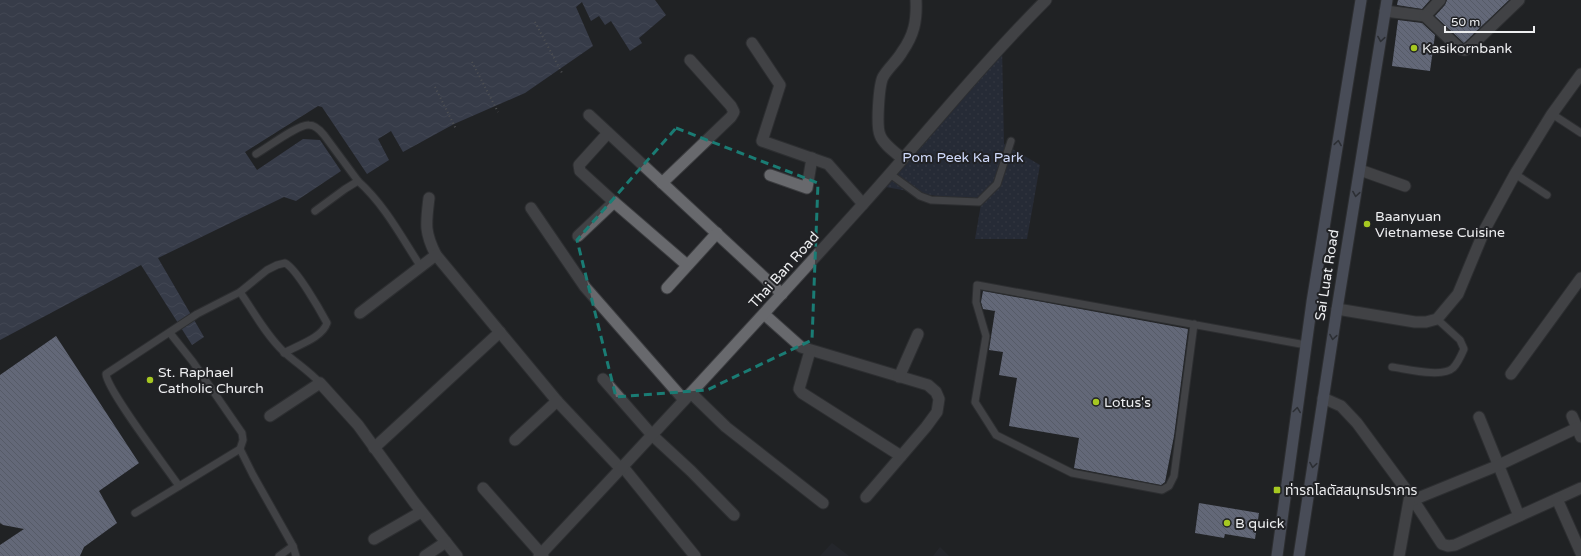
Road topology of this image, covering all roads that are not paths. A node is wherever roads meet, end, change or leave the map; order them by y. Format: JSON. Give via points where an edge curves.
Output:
{"nodes":[{"id":1,"x":916,"y":0,"type":"edge"},
{"id":2,"x":1046,"y":0,"type":"edge"},
{"id":3,"x":1361,"y":0,"type":"edge"},
{"id":4,"x":1440,"y":0,"type":"edge"},
{"id":5,"x":1519,"y":0,"type":"edge"},
{"id":6,"x":1386,"y":5,"type":"edge"},
{"id":7,"x":1425,"y":16,"type":"junction"},
{"id":8,"x":752,"y":43,"type":"dead end"},
{"id":9,"x":690,"y":60,"type":"dead end"},
{"id":10,"x":1581,"y":74,"type":"edge"},
{"id":11,"x":1552,"y":114,"type":"junction"},
{"id":12,"x":589,"y":115,"type":"dead end"},
{"id":13,"x":608,"y":133,"type":"junction"},
{"id":14,"x":1581,"y":133,"type":"edge"},
{"id":15,"x":1011,"y":141,"type":"dead end"},
{"id":16,"x":256,"y":154,"type":"dead end"},
{"id":17,"x":812,"y":158,"type":"junction"},
{"id":18,"x":903,"y":159,"type":"junction"},
{"id":19,"x":1360,"y":170,"type":"junction"},
{"id":20,"x":890,"y":174,"type":"junction"},
{"id":21,"x":1515,"y":174,"type":"junction"},
{"id":22,"x":770,"y":175,"type":"dead end"},
{"id":23,"x":358,"y":181,"type":"junction"},
{"id":24,"x":662,"y":183,"type":"junction"},
{"id":25,"x":1405,"y":186,"type":"dead end"},
{"id":26,"x":1547,"y":195,"type":"dead end"},
{"id":27,"x":429,"y":198,"type":"dead end"},
{"id":28,"x":614,"y":202,"type":"junction"},
{"id":29,"x":863,"y":204,"type":"junction"},
{"id":30,"x":531,"y":208,"type":"dead end"},
{"id":31,"x":315,"y":211,"type":"dead end"},
{"id":32,"x":717,"y":233,"type":"junction"},
{"id":33,"x":578,"y":236,"type":"dead end"},
{"id":34,"x":436,"y":255,"type":"junction"},
{"id":35,"x":686,"y":265,"type":"junction"},
{"id":36,"x":421,"y":267,"type":"junction"},
{"id":37,"x":1581,"y":278,"type":"edge"},
{"id":38,"x":666,"y":288,"type":"dead end"},
{"id":39,"x":240,"y":292,"type":"junction"},
{"id":40,"x":782,"y":294,"type":"junction"},
{"id":41,"x":1337,"y":309,"type":"junction"},
{"id":42,"x":360,"y":313,"type":"dead end"},
{"id":43,"x":764,"y":314,"type":"junction"},
{"id":44,"x":1437,"y":319,"type":"junction"},
{"id":45,"x":1194,"y":324,"type":"junction"},
{"id":46,"x":172,"y":331,"type":"junction"},
{"id":47,"x":500,"y":332,"type":"junction"},
{"id":48,"x":918,"y":334,"type":"dead end"},
{"id":49,"x":1306,"y":345,"type":"junction"},
{"id":50,"x":810,"y":351,"type":"junction"},
{"id":51,"x":284,"y":352,"type":"junction"},
{"id":52,"x":1392,"y":367,"type":"dead end"},
{"id":53,"x":1511,"y":374,"type":"dead end"},
{"id":54,"x":899,"y":377,"type":"junction"},
{"id":55,"x":604,"y":379,"type":"dead end"},
{"id":56,"x":320,"y":383,"type":"junction"},
{"id":57,"x":688,"y":397,"type":"junction"},
{"id":58,"x":1323,"y":398,"type":"junction"},
{"id":59,"x":558,"y":400,"type":"junction"},
{"id":60,"x":270,"y":416,"type":"dead end"},
{"id":61,"x":1572,"y":416,"type":"dead end"},
{"id":62,"x":1479,"y":417,"type":"dead end"},
{"id":63,"x":1579,"y":432,"type":"edge"},
{"id":64,"x":652,"y":435,"type":"junction"},
{"id":65,"x":515,"y":440,"type":"dead end"},
{"id":66,"x":374,"y":448,"type":"junction"},
{"id":67,"x":240,"y":449,"type":"junction"},
{"id":68,"x":901,"y":456,"type":"junction"},
{"id":69,"x":1498,"y":465,"type":"junction"},
{"id":70,"x":622,"y":468,"type":"junction"},
{"id":71,"x":179,"y":486,"type":"junction"},
{"id":72,"x":482,"y":488,"type":"dead end"},
{"id":73,"x":1581,"y":488,"type":"edge"},
{"id":74,"x":866,"y":497,"type":"dead end"},
{"id":75,"x":1411,"y":498,"type":"junction"},
{"id":76,"x":1557,"y":499,"type":"junction"},
{"id":77,"x":823,"y":503,"type":"dead end"},
{"id":78,"x":421,"y":512,"type":"junction"},
{"id":79,"x":135,"y":513,"type":"dead end"},
{"id":80,"x":734,"y":515,"type":"dead end"},
{"id":81,"x":1519,"y":516,"type":"junction"},
{"id":82,"x":374,"y":539,"type":"dead end"},
{"id":83,"x":446,"y":542,"type":"junction"},
{"id":84,"x":293,"y":546,"type":"junction"},
{"id":85,"x":1581,"y":553,"type":"edge"},
{"id":86,"x":541,"y":555,"type":"edge"},
{"id":87,"x":279,"y":556,"type":"edge"},
{"id":88,"x":296,"y":556,"type":"edge"},
{"id":89,"x":425,"y":556,"type":"edge"},
{"id":90,"x":457,"y":556,"type":"edge"},
{"id":91,"x":695,"y":556,"type":"edge"},
{"id":92,"x":1277,"y":556,"type":"edge"},
{"id":93,"x":1299,"y":556,"type":"edge"},
{"id":94,"x":1399,"y":556,"type":"edge"}],
"edges":[{"from":1,"to":18,"type":"street","via":[[913,32],[902,52],[882,78],[878,109],[879,134]]},
{"from":2,"to":18,"type":"street","name":"Thai Ban Road"},
{"from":49,"to":3,"type":"main road","name":"Sai Luat Road","one_way":true},
{"from":4,"to":7,"type":"street"},
{"from":5,"to":7,"type":"street","via":[[1465,50],[1460,49]]},
{"from":6,"to":7,"type":"street"},
{"from":6,"to":19,"type":"main road","name":"Sai Luat Road","one_way":true},
{"from":8,"to":17,"type":"street","via":[[780,85],[762,141]]},
{"from":9,"to":24,"type":"street","via":[[734,112]]},
{"from":10,"to":11,"type":"street"},
{"from":11,"to":14,"type":"lane"},
{"from":11,"to":21,"type":"street"},
{"from":12,"to":13,"type":"street"},
{"from":13,"to":24,"type":"street"},
{"from":13,"to":28,"type":"street","via":[[579,167],[580,171]]},
{"from":15,"to":20,"type":"lane","via":[[997,184],[978,202],[931,200],[920,196]]},
{"from":16,"to":23,"type":"lane","via":[[300,127],[312,125],[324,135]]},
{"from":17,"to":22,"type":"street","via":[[807,188]]},
{"from":17,"to":29,"type":"street","via":[[828,164]]},
{"from":18,"to":20,"type":"street","name":"Thai Ban Road"},
{"from":19,"to":25,"type":"street"},
{"from":19,"to":41,"type":"main road","name":"Sai Luat Road","one_way":true},
{"from":20,"to":29,"type":"street","name":"Thai Ban Road"},
{"from":21,"to":26,"type":"lane"},
{"from":21,"to":44,"type":"street","via":[[1485,229],[1458,294]]},
{"from":23,"to":31,"type":"lane"},
{"from":23,"to":36,"type":"lane","via":[[379,203]]},
{"from":24,"to":32,"type":"street"},
{"from":27,"to":34,"type":"street","via":[[426,226]]},
{"from":28,"to":33,"type":"street"},
{"from":28,"to":35,"type":"street"},
{"from":29,"to":40,"type":"street","name":"Thai Ban Road"},
{"from":30,"to":57,"type":"street","via":[[585,287]]},
{"from":32,"to":35,"type":"street"},
{"from":32,"to":40,"type":"street"},
{"from":34,"to":36,"type":"street"},
{"from":34,"to":47,"type":"street"},
{"from":35,"to":38,"type":"street"},
{"from":36,"to":42,"type":"street"},
{"from":37,"to":53,"type":"street"},
{"from":39,"to":46,"type":"lane","via":[[197,314]]},
{"from":39,"to":51,"type":"lane"},
{"from":39,"to":51,"type":"lane","via":[[267,270],[285,263],[291,266],[327,323],[318,335]]},
{"from":40,"to":43,"type":"street","name":"Thai Ban Road"},
{"from":41,"to":44,"type":"street","via":[[1415,322]]},
{"from":41,"to":58,"type":"main road","name":"Sai Luat Road","one_way":true},
{"from":43,"to":50,"type":"street","via":[[801,347]]},
{"from":43,"to":57,"type":"street","name":"Thai Ban Road"},
{"from":44,"to":52,"type":"lane","via":[[1460,340],[1464,349],[1452,369],[1441,373]]},
{"from":45,"to":45,"type":"lane","via":[[1174,476],[1169,486],[1162,490],[1072,473],[996,435],[975,402],[986,336],[976,302],[977,285]]},
{"from":45,"to":49,"type":"lane"},
{"from":46,"to":67,"type":"lane","via":[[242,433]]},
{"from":46,"to":71,"type":"lane","via":[[112,369],[106,376],[119,401]]},
{"from":47,"to":59,"type":"street"},
{"from":47,"to":66,"type":"street"},
{"from":48,"to":54,"type":"street"},
{"from":92,"to":49,"type":"main road","name":"Sai Luat Road","one_way":true},
{"from":50,"to":54,"type":"street"},
{"from":50,"to":68,"type":"street","via":[[798,389]]},
{"from":51,"to":56,"type":"lane"},
{"from":54,"to":68,"type":"street","via":[[928,386],[936,392],[939,399],[937,412]]},
{"from":55,"to":64,"type":"street"},
{"from":56,"to":60,"type":"street"},
{"from":56,"to":66,"type":"street","via":[[358,425]]},
{"from":57,"to":64,"type":"street","name":"Thai Ban Road"},
{"from":57,"to":77,"type":"street"},
{"from":58,"to":75,"type":"street","via":[[1341,406],[1357,423]]},
{"from":58,"to":93,"type":"main road","name":"Sai Luat Road","one_way":true},
{"from":59,"to":65,"type":"street"},
{"from":59,"to":70,"type":"street"},
{"from":61,"to":63,"type":"street"},
{"from":62,"to":69,"type":"street"},
{"from":63,"to":69,"type":"street"},
{"from":64,"to":70,"type":"street","name":"Thai Ban Road"},
{"from":64,"to":80,"type":"street"},
{"from":66,"to":78,"type":"street"},
{"from":67,"to":71,"type":"lane"},
{"from":67,"to":84,"type":"lane"},
{"from":68,"to":74,"type":"street"},
{"from":69,"to":75,"type":"street"},
{"from":69,"to":81,"type":"street"},
{"from":70,"to":86,"type":"street","name":"Thai Ban Road"},
{"from":70,"to":91,"type":"street"},
{"from":71,"to":79,"type":"lane"},
{"from":72,"to":86,"type":"street"},
{"from":73,"to":76,"type":"street"},
{"from":75,"to":81,"type":"street","via":[[1442,544],[1448,546]]},
{"from":75,"to":94,"type":"street"},
{"from":76,"to":81,"type":"street"},
{"from":76,"to":85,"type":"street"},
{"from":78,"to":82,"type":"street"},
{"from":78,"to":83,"type":"street"},
{"from":83,"to":89,"type":"street"},
{"from":83,"to":90,"type":"street"},
{"from":84,"to":87,"type":"lane"},
{"from":84,"to":88,"type":"lane"}]}
